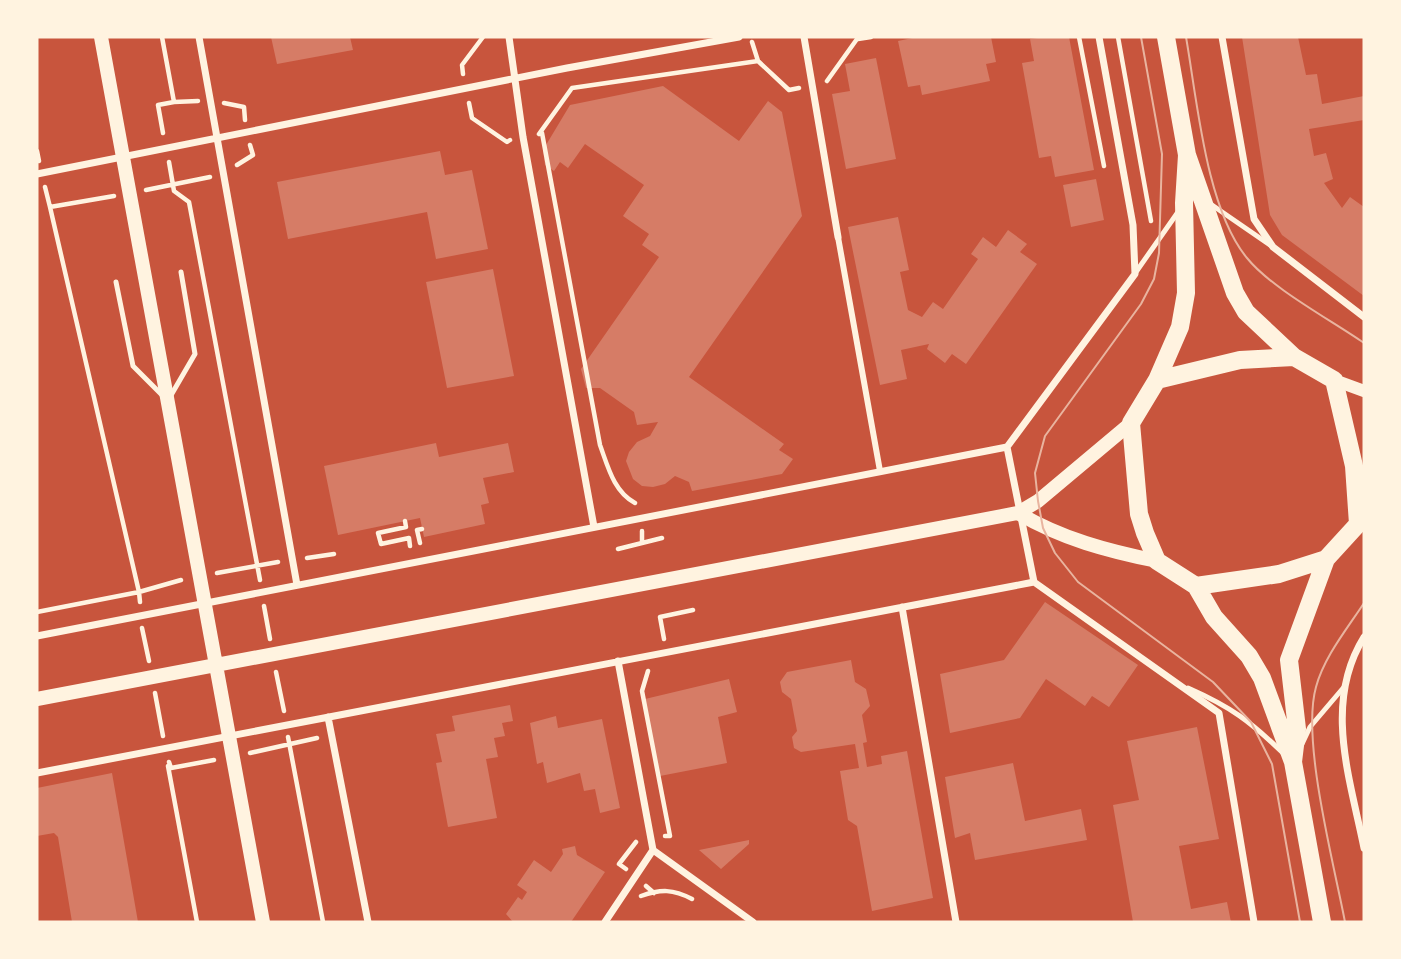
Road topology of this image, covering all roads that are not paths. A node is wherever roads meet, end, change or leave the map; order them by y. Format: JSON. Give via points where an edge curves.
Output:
{"nodes":[{"id":1,"x":101,"y":37,"type":"edge"},
{"id":2,"x":199,"y":37,"type":"edge"},
{"id":3,"x":509,"y":37,"type":"edge"},
{"id":4,"x":739,"y":37,"type":"edge"},
{"id":5,"x":804,"y":37,"type":"edge"},
{"id":6,"x":1098,"y":37,"type":"edge"},
{"id":7,"x":1166,"y":37,"type":"edge"},
{"id":8,"x":1222,"y":37,"type":"edge"},
{"id":9,"x":514,"y":80,"type":"junction"},
{"id":10,"x":217,"y":138,"type":"junction"},
{"id":11,"x":1187,"y":155,"type":"junction"},
{"id":12,"x":123,"y":156,"type":"junction"},
{"id":13,"x":37,"y":174,"type":"edge"},
{"id":14,"x":1204,"y":200,"type":"junction"},
{"id":15,"x":1184,"y":204,"type":"junction"},
{"id":16,"x":838,"y":237,"type":"joint"},
{"id":17,"x":1273,"y":247,"type":"junction"},
{"id":18,"x":181,"y":272,"type":"dead end"},
{"id":19,"x":1135,"y":274,"type":"junction"},
{"id":20,"x":116,"y":282,"type":"dead end"},
{"id":21,"x":1364,"y":317,"type":"edge"},
{"id":22,"x":1294,"y":357,"type":"junction"},
{"id":23,"x":1157,"y":380,"type":"junction"},
{"id":24,"x":1334,"y":380,"type":"junction"},
{"id":25,"x":1364,"y":391,"type":"edge"},
{"id":26,"x":168,"y":401,"type":"junction"},
{"id":27,"x":1131,"y":423,"type":"junction"},
{"id":28,"x":1007,"y":447,"type":"junction"},
{"id":29,"x":880,"y":471,"type":"junction"},
{"id":30,"x":1018,"y":513,"type":"junction"},
{"id":31,"x":1361,"y":521,"type":"edge"},
{"id":32,"x":594,"y":527,"type":"junction"},
{"id":33,"x":1326,"y":559,"type":"junction"},
{"id":34,"x":1157,"y":561,"type":"junction"},
{"id":35,"x":1034,"y":582,"type":"junction"},
{"id":36,"x":297,"y":585,"type":"junction"},
{"id":37,"x":1196,"y":586,"type":"junction"},
{"id":38,"x":205,"y":603,"type":"junction"},
{"id":39,"x":902,"y":607,"type":"junction"},
{"id":40,"x":37,"y":636,"type":"edge"},
{"id":41,"x":1364,"y":638,"type":"edge"},
{"id":42,"x":618,"y":661,"type":"junction"},
{"id":43,"x":216,"y":664,"type":"junction"},
{"id":44,"x":1179,"y":684,"type":"junction"},
{"id":45,"x":1344,"y":687,"type":"junction"},
{"id":46,"x":37,"y":699,"type":"edge"},
{"id":47,"x":328,"y":717,"type":"junction"},
{"id":48,"x":229,"y":736,"type":"junction"},
{"id":49,"x":1293,"y":762,"type":"junction"},
{"id":50,"x":37,"y":773,"type":"edge"},
{"id":51,"x":1364,"y":848,"type":"edge"},
{"id":52,"x":653,"y":850,"type":"junction"},
{"id":53,"x":264,"y":922,"type":"edge"},
{"id":54,"x":368,"y":922,"type":"edge"},
{"id":55,"x":605,"y":922,"type":"edge"},
{"id":56,"x":753,"y":922,"type":"edge"},
{"id":57,"x":956,"y":922,"type":"edge"},
{"id":58,"x":1254,"y":922,"type":"edge"},
{"id":59,"x":1322,"y":922,"type":"edge"}],
"edges":[{"from":1,"to":12,"type":"main road"},
{"from":2,"to":10,"type":"street"},
{"from":3,"to":9,"type":"street"},
{"from":4,"to":9,"type":"street"},
{"from":5,"to":16,"type":"street"},
{"from":6,"to":19,"type":"street","via":[[1133,225]]},
{"from":7,"to":11,"type":"main road"},
{"from":8,"to":17,"type":"street","via":[[1254,219]]},
{"from":9,"to":10,"type":"street"},
{"from":9,"to":32,"type":"street"},
{"from":10,"to":12,"type":"street"},
{"from":10,"to":36,"type":"street"},
{"from":11,"to":14,"type":"main road"},
{"from":11,"to":15,"type":"main road"},
{"from":12,"to":13,"type":"street"},
{"from":12,"to":26,"type":"main road"},
{"from":14,"to":17,"type":"lane"},
{"from":14,"to":22,"type":"main road","via":[[1235,293],[1246,312]]},
{"from":15,"to":19,"type":"lane"},
{"from":15,"to":23,"type":"main road","via":[[1186,293],[1180,327]]},
{"from":16,"to":29,"type":"street"},
{"from":17,"to":21,"type":"street"},
{"from":18,"to":26,"type":"lane","via":[[195,354]]},
{"from":19,"to":28,"type":"street"},
{"from":20,"to":26,"type":"lane","via":[[133,366]]},
{"from":22,"to":23,"type":"main road","via":[[1240,360]]},
{"from":22,"to":24,"type":"main road"},
{"from":23,"to":27,"type":"main road"},
{"from":24,"to":25,"type":"street"},
{"from":24,"to":31,"type":"main road"},
{"from":26,"to":38,"type":"main road"},
{"from":27,"to":30,"type":"main road"},
{"from":27,"to":34,"type":"main road","via":[[1139,513]]},
{"from":28,"to":29,"type":"street"},
{"from":28,"to":30,"type":"street"},
{"from":29,"to":32,"type":"street"},
{"from":30,"to":34,"type":"main road","via":[[1043,528],[1097,548]]},
{"from":30,"to":35,"type":"street"},
{"from":30,"to":43,"type":"main road"},
{"from":31,"to":33,"type":"main road"},
{"from":32,"to":36,"type":"street"},
{"from":33,"to":37,"type":"main road","via":[[1279,574]]},
{"from":33,"to":49,"type":"main road","via":[[1289,660],[1297,729]]},
{"from":34,"to":37,"type":"main road"},
{"from":35,"to":39,"type":"street"},
{"from":35,"to":44,"type":"street"},
{"from":36,"to":38,"type":"street"},
{"from":37,"to":49,"type":"main road","via":[[1262,678]]},
{"from":38,"to":40,"type":"street"},
{"from":38,"to":43,"type":"main road"},
{"from":39,"to":42,"type":"street"},
{"from":39,"to":57,"type":"street"},
{"from":41,"to":45,"type":"street","via":[[1352,657]]},
{"from":42,"to":47,"type":"street"},
{"from":42,"to":52,"type":"street"},
{"from":43,"to":46,"type":"main road"},
{"from":43,"to":48,"type":"main road"},
{"from":44,"to":49,"type":"lane","via":[[1251,722]]},
{"from":44,"to":58,"type":"street","via":[[1219,713]]},
{"from":45,"to":49,"type":"lane","via":[[1310,727]]},
{"from":45,"to":51,"type":"street","via":[[1342,737]]},
{"from":47,"to":48,"type":"street"},
{"from":47,"to":54,"type":"street"},
{"from":48,"to":50,"type":"street"},
{"from":48,"to":53,"type":"main road"},
{"from":49,"to":59,"type":"main road"},
{"from":52,"to":55,"type":"street"},
{"from":52,"to":56,"type":"street"}]}
